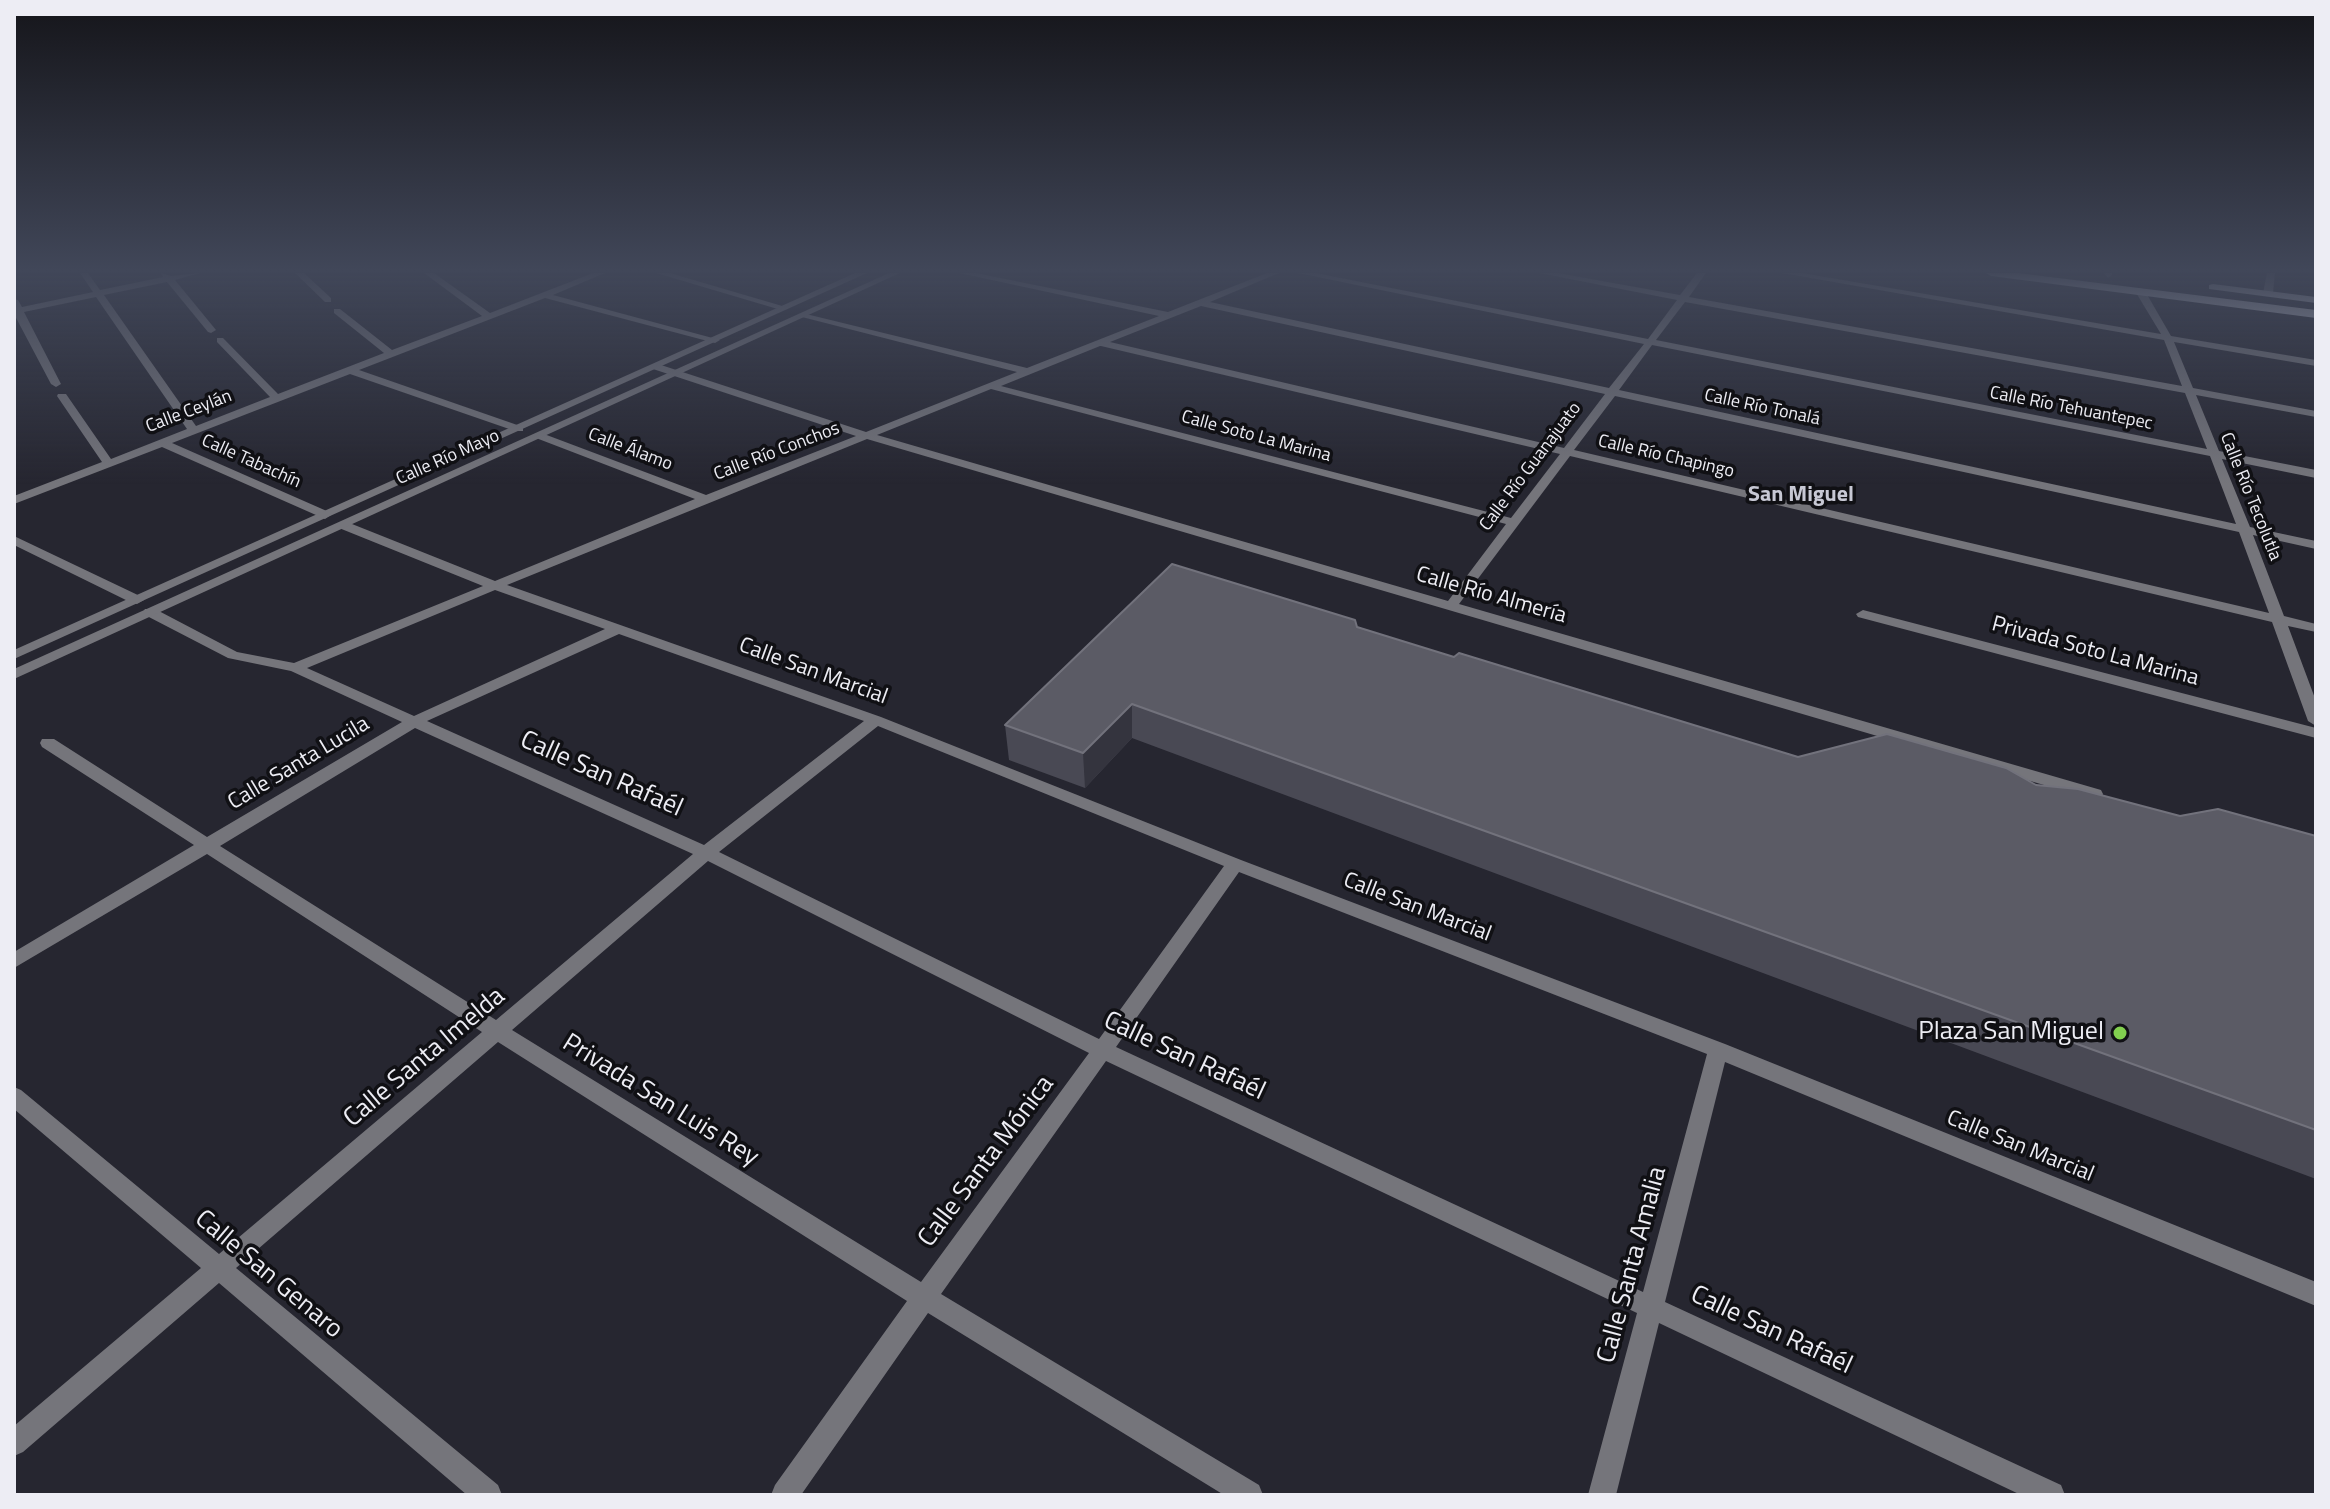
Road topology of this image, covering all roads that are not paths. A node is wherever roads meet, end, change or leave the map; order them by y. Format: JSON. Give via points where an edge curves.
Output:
{"nodes":[{"id":1,"x":34,"y":343,"type":"edge"},
{"id":2,"x":134,"y":343,"type":"edge"},
{"id":3,"x":223,"y":343,"type":"edge"},
{"id":4,"x":378,"y":343,"type":"edge"},
{"id":5,"x":418,"y":343,"type":"edge"},
{"id":6,"x":708,"y":343,"type":"edge"},
{"id":7,"x":744,"y":343,"type":"edge"},
{"id":8,"x":918,"y":343,"type":"edge"},
{"id":9,"x":1100,"y":343,"type":"edge"},
{"id":10,"x":1103,"y":343,"type":"edge"},
{"id":11,"x":1384,"y":343,"type":"edge"},
{"id":12,"x":1649,"y":343,"type":"edge"},
{"id":13,"x":1651,"y":343,"type":"edge"},
{"id":14,"x":1932,"y":343,"type":"edge"},
{"id":15,"x":2170,"y":343,"type":"edge"},
{"id":16,"x":2200,"y":343,"type":"edge"},
{"id":17,"x":391,"y":354,"type":"junction"},
{"id":18,"x":2316,"y":363,"type":"edge"},
{"id":19,"x":657,"y":367,"type":"junction"},
{"id":20,"x":349,"y":370,"type":"junction"},
{"id":21,"x":1027,"y":371,"type":"junction"},
{"id":22,"x":678,"y":374,"type":"junction"},
{"id":23,"x":990,"y":386,"type":"junction"},
{"id":24,"x":2189,"y":390,"type":"junction"},
{"id":25,"x":1609,"y":393,"type":"junction"},
{"id":26,"x":276,"y":398,"type":"junction"},
{"id":27,"x":2316,"y":414,"type":"edge"},
{"id":28,"x":519,"y":429,"type":"junction"},
{"id":29,"x":193,"y":430,"type":"junction"},
{"id":30,"x":540,"y":436,"type":"junction"},
{"id":31,"x":868,"y":436,"type":"junction"},
{"id":32,"x":161,"y":442,"type":"junction"},
{"id":33,"x":1564,"y":452,"type":"junction"},
{"id":34,"x":2213,"y":453,"type":"junction"},
{"id":35,"x":108,"y":463,"type":"junction"},
{"id":36,"x":2316,"y":474,"type":"edge"},
{"id":37,"x":706,"y":499,"type":"junction"},
{"id":38,"x":14,"y":500,"type":"edge"},
{"id":39,"x":325,"y":515,"type":"junction"},
{"id":40,"x":1512,"y":522,"type":"junction"},
{"id":41,"x":343,"y":525,"type":"junction"},
{"id":42,"x":2245,"y":530,"type":"junction"},
{"id":43,"x":14,"y":540,"type":"edge"},
{"id":44,"x":2316,"y":545,"type":"edge"},
{"id":45,"x":493,"y":585,"type":"junction"},
{"id":46,"x":137,"y":600,"type":"junction"},
{"id":47,"x":1450,"y":607,"type":"junction"},
{"id":48,"x":150,"y":612,"type":"junction"},
{"id":49,"x":1863,"y":614,"type":"dead end"},
{"id":50,"x":2279,"y":619,"type":"junction"},
{"id":51,"x":2316,"y":628,"type":"edge"},
{"id":52,"x":618,"y":629,"type":"junction"},
{"id":53,"x":14,"y":655,"type":"edge"},
{"id":54,"x":295,"y":668,"type":"junction"},
{"id":55,"x":14,"y":675,"type":"edge"},
{"id":56,"x":876,"y":720,"type":"junction"},
{"id":57,"x":415,"y":721,"type":"junction"},
{"id":58,"x":2316,"y":721,"type":"edge"},
{"id":59,"x":2316,"y":733,"type":"edge"},
{"id":60,"x":48,"y":743,"type":"dead end"},
{"id":61,"x":2103,"y":796,"type":"edge"},
{"id":62,"x":206,"y":845,"type":"junction"},
{"id":63,"x":706,"y":853,"type":"junction"},
{"id":64,"x":1235,"y":864,"type":"junction"},
{"id":65,"x":14,"y":961,"type":"edge"},
{"id":66,"x":498,"y":1032,"type":"junction"},
{"id":67,"x":1718,"y":1050,"type":"junction"},
{"id":68,"x":1104,"y":1051,"type":"junction"},
{"id":69,"x":14,"y":1096,"type":"edge"},
{"id":70,"x":218,"y":1270,"type":"junction"},
{"id":71,"x":2316,"y":1294,"type":"edge"},
{"id":72,"x":921,"y":1298,"type":"junction"},
{"id":73,"x":1650,"y":1305,"type":"junction"},
{"id":74,"x":14,"y":1443,"type":"edge"},
{"id":75,"x":488,"y":1495,"type":"edge"},
{"id":76,"x":785,"y":1495,"type":"edge"},
{"id":77,"x":1249,"y":1495,"type":"edge"},
{"id":78,"x":1602,"y":1495,"type":"edge"},
{"id":79,"x":2051,"y":1495,"type":"edge"}],
"edges":[{"from":1,"to":35,"type":"street"},
{"from":2,"to":29,"type":"street"},
{"from":3,"to":26,"type":"street"},
{"from":4,"to":17,"type":"street"},
{"from":5,"to":17,"type":"street","name":"Calle Ceylán"},
{"from":6,"to":19,"type":"street","name":"Calle Río Mayo"},
{"from":7,"to":22,"type":"street","name":"Calle Río Mayo"},
{"from":8,"to":21,"type":"street"},
{"from":9,"to":21,"type":"street","name":"Calle Río Conchos"},
{"from":10,"to":33,"type":"street","name":"Calle Río Chapingo"},
{"from":11,"to":25,"type":"street","name":"Calle Río Tonalá"},
{"from":12,"to":25,"type":"street","name":"Calle Río Guanajuato"},
{"from":13,"to":34,"type":"street","name":"Calle Río Tehuantepec"},
{"from":14,"to":24,"type":"street"},
{"from":15,"to":24,"type":"street","name":"Calle Río Tecolutla"},
{"from":16,"to":18,"type":"street"},
{"from":17,"to":20,"type":"street","name":"Calle Ceylán"},
{"from":19,"to":22,"type":"street","name":"Calle Río Almería"},
{"from":19,"to":28,"type":"street","name":"Calle Río Mayo"},
{"from":20,"to":26,"type":"street","name":"Calle Ceylán"},
{"from":20,"to":28,"type":"street"},
{"from":21,"to":23,"type":"street","name":"Calle Río Conchos"},
{"from":22,"to":30,"type":"street","name":"Calle Río Mayo"},
{"from":22,"to":31,"type":"street","name":"Calle Río Almería"},
{"from":23,"to":31,"type":"street","name":"Calle Río Conchos"},
{"from":23,"to":40,"type":"street","name":"Calle Soto La Marina"},
{"from":24,"to":27,"type":"street"},
{"from":24,"to":34,"type":"street","name":"Calle Río Tecolutla"},
{"from":25,"to":33,"type":"street","name":"Calle Río Guanajuato"},
{"from":25,"to":42,"type":"street","name":"Calle Río Tonalá"},
{"from":26,"to":29,"type":"street","name":"Calle Ceylán"},
{"from":28,"to":39,"type":"street","name":"Calle Río Mayo"},
{"from":29,"to":32,"type":"street","name":"Calle Ceylán"},
{"from":30,"to":37,"type":"street","name":"Calle Álamo"},
{"from":30,"to":41,"type":"street","name":"Calle Río Mayo"},
{"from":31,"to":37,"type":"street","name":"Calle Río Conchos"},
{"from":31,"to":47,"type":"street","name":"Calle Río Almería"},
{"from":32,"to":35,"type":"street","name":"Calle Ceylán"},
{"from":32,"to":39,"type":"street","name":"Calle Tabachín"},
{"from":33,"to":40,"type":"street","name":"Calle Río Guanajuato"},
{"from":33,"to":50,"type":"street","name":"Calle Río Chapingo"},
{"from":34,"to":36,"type":"street","name":"Calle Río Tehuantepec"},
{"from":34,"to":42,"type":"street","name":"Calle Río Tecolutla"},
{"from":35,"to":38,"type":"street","name":"Calle Ceylán"},
{"from":37,"to":45,"type":"street","name":"Calle Río Conchos"},
{"from":39,"to":46,"type":"street","name":"Calle Río Mayo"},
{"from":40,"to":47,"type":"street","name":"Calle Río Guanajuato"},
{"from":41,"to":45,"type":"street"},
{"from":41,"to":48,"type":"street","name":"Calle Río Mayo"},
{"from":42,"to":44,"type":"street","name":"Calle Río Tonalá"},
{"from":42,"to":50,"type":"street","name":"Calle Río Tecolutla"},
{"from":43,"to":46,"type":"street"},
{"from":45,"to":52,"type":"street","name":"Calle San Marcial"},
{"from":45,"to":54,"type":"street","name":"Calle Río Conchos"},
{"from":46,"to":53,"type":"street","name":"Calle Río Mayo"},
{"from":47,"to":61,"type":"street","name":"Calle Río Almería"},
{"from":48,"to":54,"type":"street","name":"Calle San Rafaél","via":[[233,655]]},
{"from":48,"to":55,"type":"street","name":"Calle Río Mayo"},
{"from":49,"to":59,"type":"street","name":"Privada Soto La Marina"},
{"from":50,"to":51,"type":"street","name":"Calle Río Chapingo"},
{"from":50,"to":58,"type":"street","name":"Calle Río Tecolutla"},
{"from":52,"to":56,"type":"street","name":"Calle San Marcial"},
{"from":52,"to":57,"type":"street","name":"Calle Santa Lucila"},
{"from":54,"to":57,"type":"street","name":"Calle San Rafaél"},
{"from":56,"to":63,"type":"street","name":"Calle Santa Imelda"},
{"from":56,"to":64,"type":"street","name":"Calle San Marcial"},
{"from":57,"to":62,"type":"street","name":"Calle Santa Lucila"},
{"from":57,"to":63,"type":"street","name":"Calle San Rafaél"},
{"from":60,"to":62,"type":"street","name":"Privada San Luis Rey"},
{"from":62,"to":65,"type":"street","name":"Calle Santa Lucila"},
{"from":62,"to":66,"type":"street","name":"Privada San Luis Rey"},
{"from":63,"to":66,"type":"street","name":"Calle Santa Imelda"},
{"from":63,"to":68,"type":"street","name":"Calle San Rafaél"},
{"from":64,"to":67,"type":"street","name":"Calle San Marcial"},
{"from":64,"to":68,"type":"street","name":"Calle Santa Mónica"},
{"from":66,"to":70,"type":"street","name":"Calle Santa Imelda"},
{"from":66,"to":72,"type":"street","name":"Privada San Luis Rey"},
{"from":67,"to":71,"type":"street","name":"Calle San Marcial"},
{"from":67,"to":73,"type":"street","name":"Calle Santa Amalia"},
{"from":68,"to":72,"type":"street","name":"Calle Santa Mónica"},
{"from":68,"to":73,"type":"street","name":"Calle San Rafaél"},
{"from":69,"to":70,"type":"street","name":"Calle San Genaro"},
{"from":70,"to":74,"type":"street","name":"Calle Santa Imelda"},
{"from":70,"to":75,"type":"street","name":"Calle San Genaro"},
{"from":72,"to":76,"type":"street","name":"Calle Santa Mónica"},
{"from":72,"to":77,"type":"street","name":"Privada San Luis Rey"},
{"from":73,"to":78,"type":"street","name":"Calle Santa Amalia"},
{"from":73,"to":79,"type":"street","name":"Calle San Rafaél"}]}
